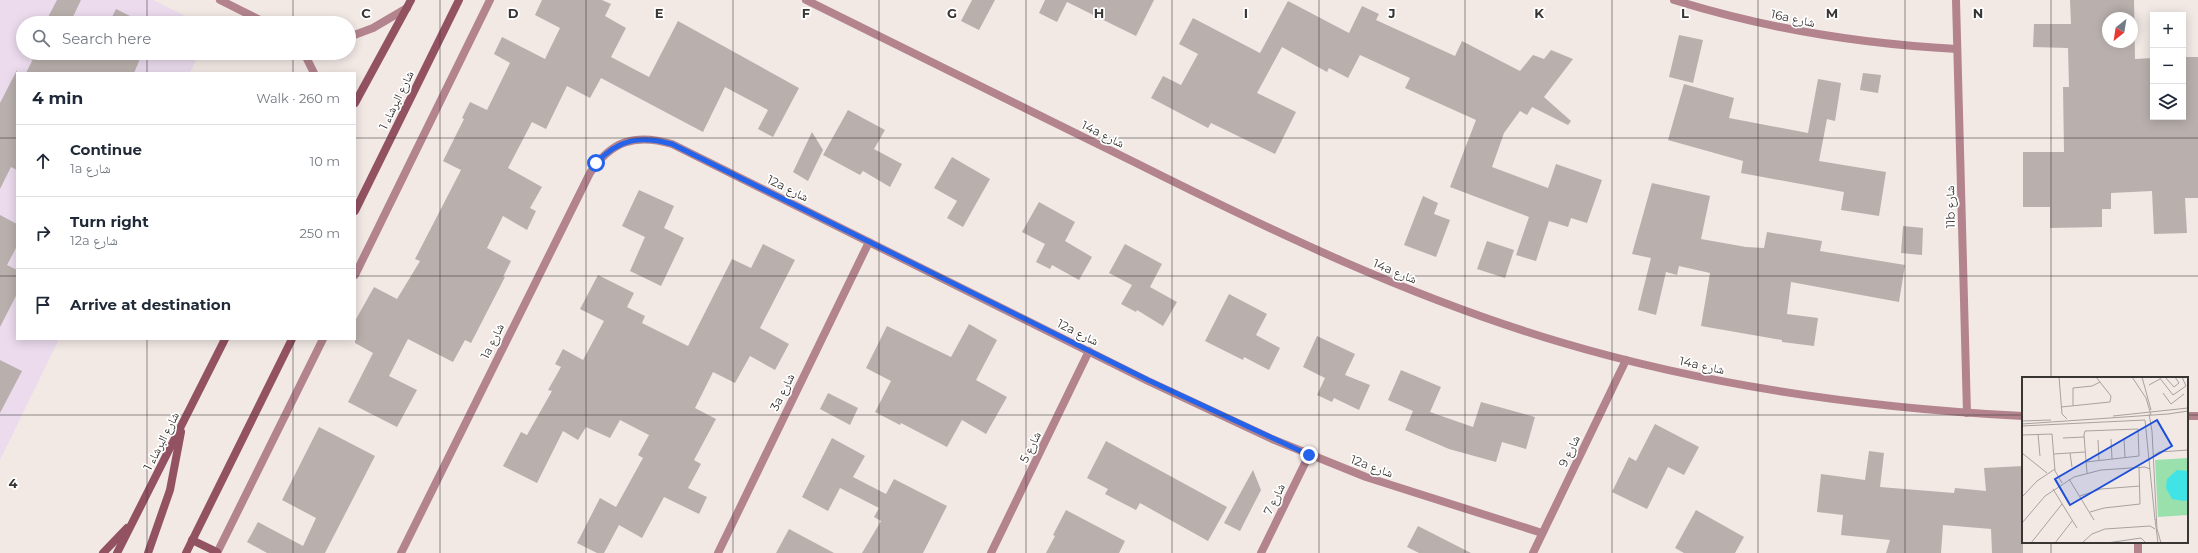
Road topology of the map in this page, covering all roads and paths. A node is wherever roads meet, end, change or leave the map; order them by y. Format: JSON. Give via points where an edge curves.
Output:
{"nodes":[{"id":1,"x":220,"y":0,"type":"edge"},
{"id":2,"x":411,"y":0,"type":"edge"},
{"id":3,"x":459,"y":0,"type":"edge"},
{"id":4,"x":490,"y":0,"type":"edge"},
{"id":5,"x":806,"y":0,"type":"edge"},
{"id":6,"x":1674,"y":0,"type":"edge"},
{"id":7,"x":1956,"y":0,"type":"edge"},
{"id":8,"x":407,"y":8,"type":"junction"},
{"id":9,"x":254,"y":16,"type":"edge"},
{"id":10,"x":356,"y":34,"type":"edge"},
{"id":11,"x":1958,"y":49,"type":"junction"},
{"id":12,"x":308,"y":60,"type":"edge"},
{"id":13,"x":314,"y":72,"type":"edge"},
{"id":14,"x":356,"y":100,"type":"edge"},
{"id":15,"x":614,"y":146,"type":"joint"},
{"id":16,"x":356,"y":209,"type":"edge"},
{"id":17,"x":869,"y":242,"type":"junction"},
{"id":18,"x":356,"y":273,"type":"edge"},
{"id":19,"x":225,"y":340,"type":"edge"},
{"id":20,"x":292,"y":340,"type":"edge"},
{"id":21,"x":323,"y":340,"type":"edge"},
{"id":22,"x":1089,"y":351,"type":"junction"},
{"id":23,"x":1626,"y":360,"type":"junction"},
{"id":24,"x":1967,"y":413,"type":"junction"},
{"id":25,"x":2022,"y":416,"type":"edge"},
{"id":26,"x":182,"y":426,"type":"junction"},
{"id":27,"x":1309,"y":455,"type":"junction"},
{"id":28,"x":134,"y":522,"type":"junction"},
{"id":29,"x":1542,"y":533,"type":"junction"},
{"id":30,"x":192,"y":540,"type":"junction"},
{"id":31,"x":103,"y":553,"type":"edge"},
{"id":32,"x":117,"y":553,"type":"edge"},
{"id":33,"x":148,"y":553,"type":"edge"},
{"id":34,"x":186,"y":553,"type":"edge"},
{"id":35,"x":217,"y":553,"type":"edge"},
{"id":36,"x":400,"y":553,"type":"edge"},
{"id":37,"x":718,"y":553,"type":"edge"},
{"id":38,"x":992,"y":553,"type":"edge"},
{"id":39,"x":1261,"y":553,"type":"edge"},
{"id":40,"x":1533,"y":553,"type":"edge"}],
"edges":[{"from":1,"to":9,"type":"street"},
{"from":2,"to":8,"type":"street"},
{"from":3,"to":16,"type":"street","name":"شارع البرشاء 1"},
{"from":4,"to":18,"type":"street"},
{"from":5,"to":23,"type":"street","name":"14a شارع","via":[[1221,206],[1363,271],[1495,321]]},
{"from":6,"to":11,"type":"street","name":"16a شارع","via":[[1767,25],[1819,35],[1911,47]]},
{"from":7,"to":11,"type":"street","name":"11b شارع"},
{"from":8,"to":10,"type":"street"},
{"from":8,"to":14,"type":"street"},
{"from":11,"to":24,"type":"street","name":"11b شارع"},
{"from":12,"to":13,"type":"street"},
{"from":15,"to":17,"type":"street","name":"12a شارع","via":[[636,140],[672,144]]},
{"from":15,"to":36,"type":"street","name":"1a شارع","via":[[596,163],[584,183]]},
{"from":17,"to":22,"type":"street","name":"12a شارع"},
{"from":17,"to":37,"type":"street","name":"3a شارع"},
{"from":19,"to":26,"type":"street","name":"شارع البرشاء 1"},
{"from":20,"to":30,"type":"street"},
{"from":21,"to":35,"type":"street"},
{"from":22,"to":27,"type":"street","name":"12a شارع"},
{"from":22,"to":38,"type":"street","name":"شارع 5"},
{"from":23,"to":24,"type":"street","name":"14a شارع","via":[[1689,375],[1793,394]]},
{"from":23,"to":29,"type":"street","name":"شارع 9"},
{"from":24,"to":25,"type":"street","name":"14a شارع"},
{"from":26,"to":28,"type":"street","name":"شارع البرشاء 1"},
{"from":26,"to":33,"type":"street","via":[[170,490]]},
{"from":27,"to":29,"type":"street","name":"12a شارع","via":[[1424,497]]},
{"from":27,"to":39,"type":"street","name":"شارع 7"},
{"from":28,"to":31,"type":"street"},
{"from":28,"to":32,"type":"street","name":"شارع البرشاء 1"},
{"from":29,"to":40,"type":"street","name":"شارع 9"},
{"from":30,"to":34,"type":"street"},
{"from":30,"to":35,"type":"street"}]}
